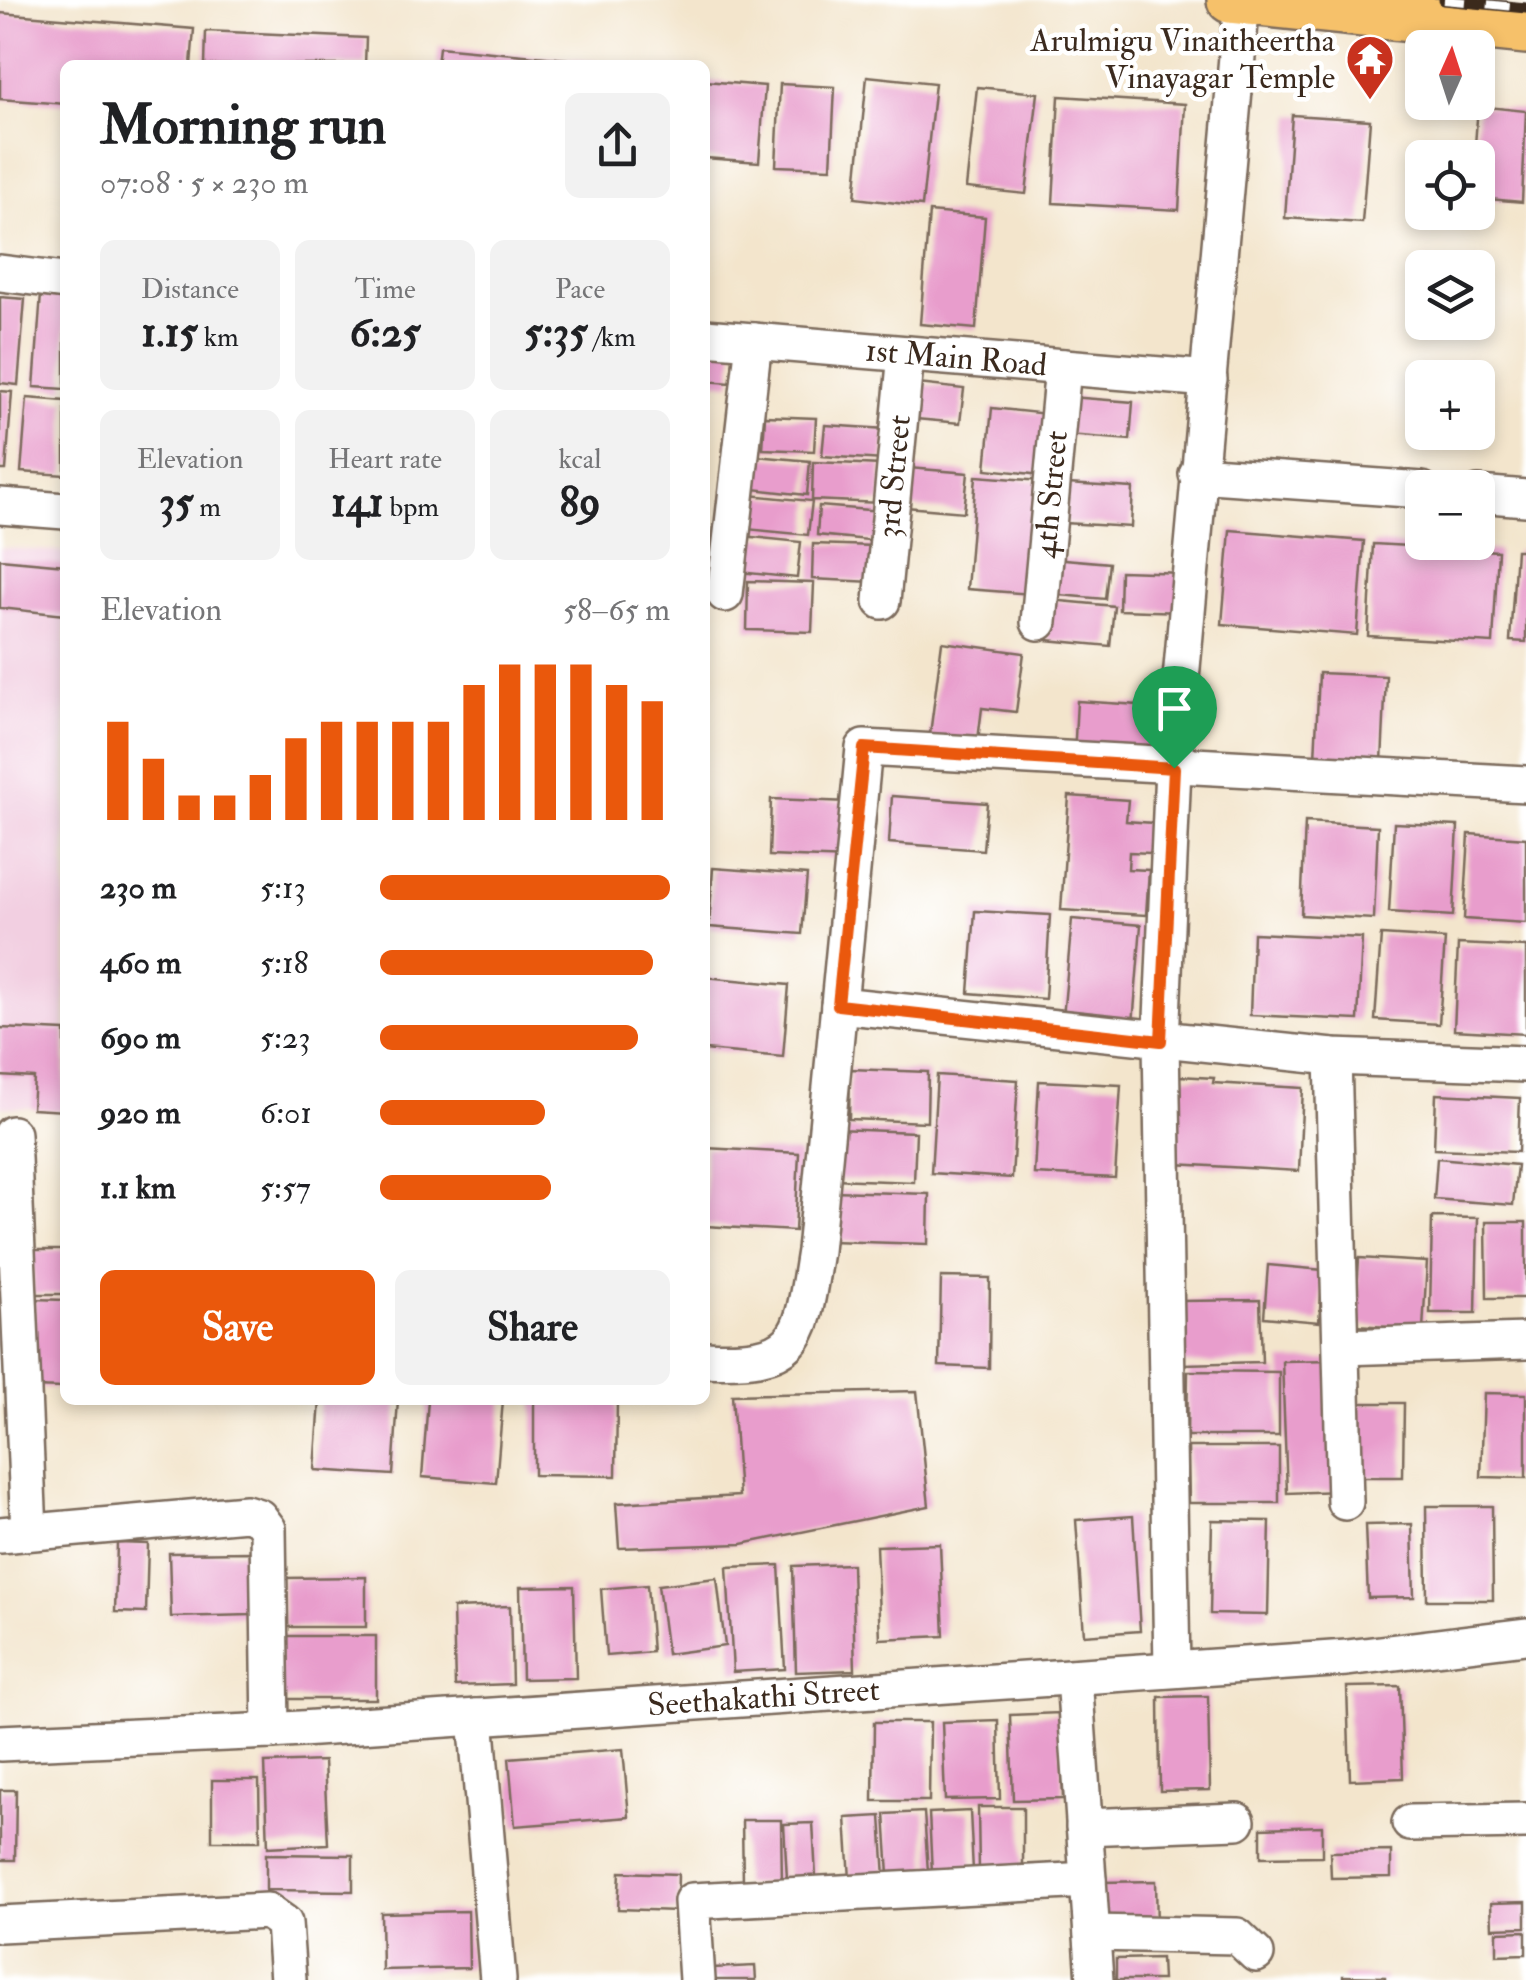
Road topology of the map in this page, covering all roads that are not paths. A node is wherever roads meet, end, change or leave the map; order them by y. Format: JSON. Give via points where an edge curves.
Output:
{"nodes":[{"id":1,"x":1230,"y":0,"type":"edge"},
{"id":2,"x":1242,"y":1,"type":"edge"},
{"id":3,"x":1526,"y":31,"type":"edge"},
{"id":4,"x":0,"y":273,"type":"edge"},
{"id":5,"x":60,"y":280,"type":"edge"},
{"id":6,"x":710,"y":337,"type":"edge"},
{"id":7,"x":754,"y":341,"type":"junction"},
{"id":8,"x":906,"y":354,"type":"junction"},
{"id":9,"x":1062,"y":367,"type":"junction"},
{"id":10,"x":1209,"y":379,"type":"junction"},
{"id":11,"x":1197,"y":474,"type":"junction"},
{"id":12,"x":1405,"y":489,"type":"edge"},
{"id":13,"x":1495,"y":495,"type":"edge"},
{"id":14,"x":1526,"y":498,"type":"edge"},
{"id":15,"x":0,"y":506,"type":"edge"},
{"id":16,"x":60,"y":511,"type":"edge"},
{"id":17,"x":726,"y":594,"type":"dead end"},
{"id":18,"x":882,"y":601,"type":"dead end"},
{"id":19,"x":1039,"y":622,"type":"dead end"},
{"id":20,"x":1174,"y":768,"type":"junction"},
{"id":21,"x":1526,"y":784,"type":"edge"},
{"id":22,"x":838,"y":1005,"type":"junction"},
{"id":23,"x":1161,"y":1041,"type":"junction"},
{"id":24,"x":1333,"y":1056,"type":"junction"},
{"id":25,"x":1526,"y":1064,"type":"edge"},
{"id":26,"x":12,"y":1134,"type":"dead end"},
{"id":27,"x":1526,"y":1341,"type":"edge"},
{"id":28,"x":1342,"y":1347,"type":"junction"},
{"id":29,"x":710,"y":1359,"type":"edge"},
{"id":30,"x":1345,"y":1502,"type":"dead end"},
{"id":31,"x":14,"y":1534,"type":"edge"},
{"id":32,"x":1526,"y":1636,"type":"edge"},
{"id":33,"x":1172,"y":1669,"type":"junction"},
{"id":34,"x":1074,"y":1676,"type":"junction"},
{"id":35,"x":476,"y":1717,"type":"junction"},
{"id":36,"x":271,"y":1731,"type":"junction"},
{"id":37,"x":0,"y":1743,"type":"edge"},
{"id":38,"x":1237,"y":1821,"type":"dead end"},
{"id":39,"x":1526,"y":1821,"type":"edge"},
{"id":40,"x":1410,"y":1823,"type":"dead end"},
{"id":41,"x":1084,"y":1828,"type":"junction"},
{"id":42,"x":1088,"y":1880,"type":"junction"},
{"id":43,"x":0,"y":1924,"type":"edge"},
{"id":44,"x":1092,"y":1933,"type":"junction"},
{"id":45,"x":1256,"y":1954,"type":"dead end"},
{"id":46,"x":288,"y":1980,"type":"edge"},
{"id":47,"x":498,"y":1980,"type":"edge"},
{"id":48,"x":697,"y":1980,"type":"edge"},
{"id":49,"x":1096,"y":1980,"type":"edge"}],
"edges":[{"from":1,"to":2,"type":"main road"},
{"from":2,"to":3,"type":"main road"},
{"from":2,"to":10,"type":"street"},
{"from":4,"to":5,"type":"street"},
{"from":6,"to":7,"type":"street","name":"1st Main Road"},
{"from":7,"to":8,"type":"street","name":"1st Main Road"},
{"from":7,"to":17,"type":"street"},
{"from":8,"to":9,"type":"street","name":"1st Main Road"},
{"from":8,"to":18,"type":"street","name":"3rd Street"},
{"from":9,"to":10,"type":"street","name":"1st Main Road"},
{"from":9,"to":19,"type":"street","name":"4th Street"},
{"from":10,"to":11,"type":"street"},
{"from":11,"to":12,"type":"street"},
{"from":11,"to":20,"type":"street"},
{"from":13,"to":14,"type":"street"},
{"from":15,"to":16,"type":"street"},
{"from":20,"to":21,"type":"street"},
{"from":20,"to":22,"type":"street","via":[[864,748]]},
{"from":20,"to":23,"type":"street"},
{"from":22,"to":23,"type":"street"},
{"from":22,"to":29,"type":"street","via":[[803,1324],[774,1354],[750,1361]]},
{"from":23,"to":24,"type":"street"},
{"from":23,"to":33,"type":"street"},
{"from":24,"to":25,"type":"street"},
{"from":24,"to":28,"type":"street"},
{"from":26,"to":31,"type":"street"},
{"from":27,"to":28,"type":"street"},
{"from":28,"to":30,"type":"street"},
{"from":31,"to":36,"type":"street","via":[[246,1513],[259,1518],[268,1529]]},
{"from":32,"to":33,"type":"street","name":"Seethakathi Street","via":[[1347,1658]]},
{"from":33,"to":34,"type":"street","name":"Seethakathi Street"},
{"from":34,"to":35,"type":"street","name":"Seethakathi Street"},
{"from":34,"to":41,"type":"street"},
{"from":35,"to":36,"type":"street","name":"Seethakathi Street"},
{"from":35,"to":47,"type":"street"},
{"from":36,"to":37,"type":"street","name":"Seethakathi Street"},
{"from":38,"to":41,"type":"street"},
{"from":39,"to":40,"type":"street"},
{"from":41,"to":42,"type":"street"},
{"from":42,"to":44,"type":"street"},
{"from":42,"to":48,"type":"street","via":[[692,1901]]},
{"from":43,"to":46,"type":"street","via":[[268,1911],[284,1924]]},
{"from":44,"to":45,"type":"street","via":[[1237,1936]]},
{"from":44,"to":49,"type":"street"}]}
